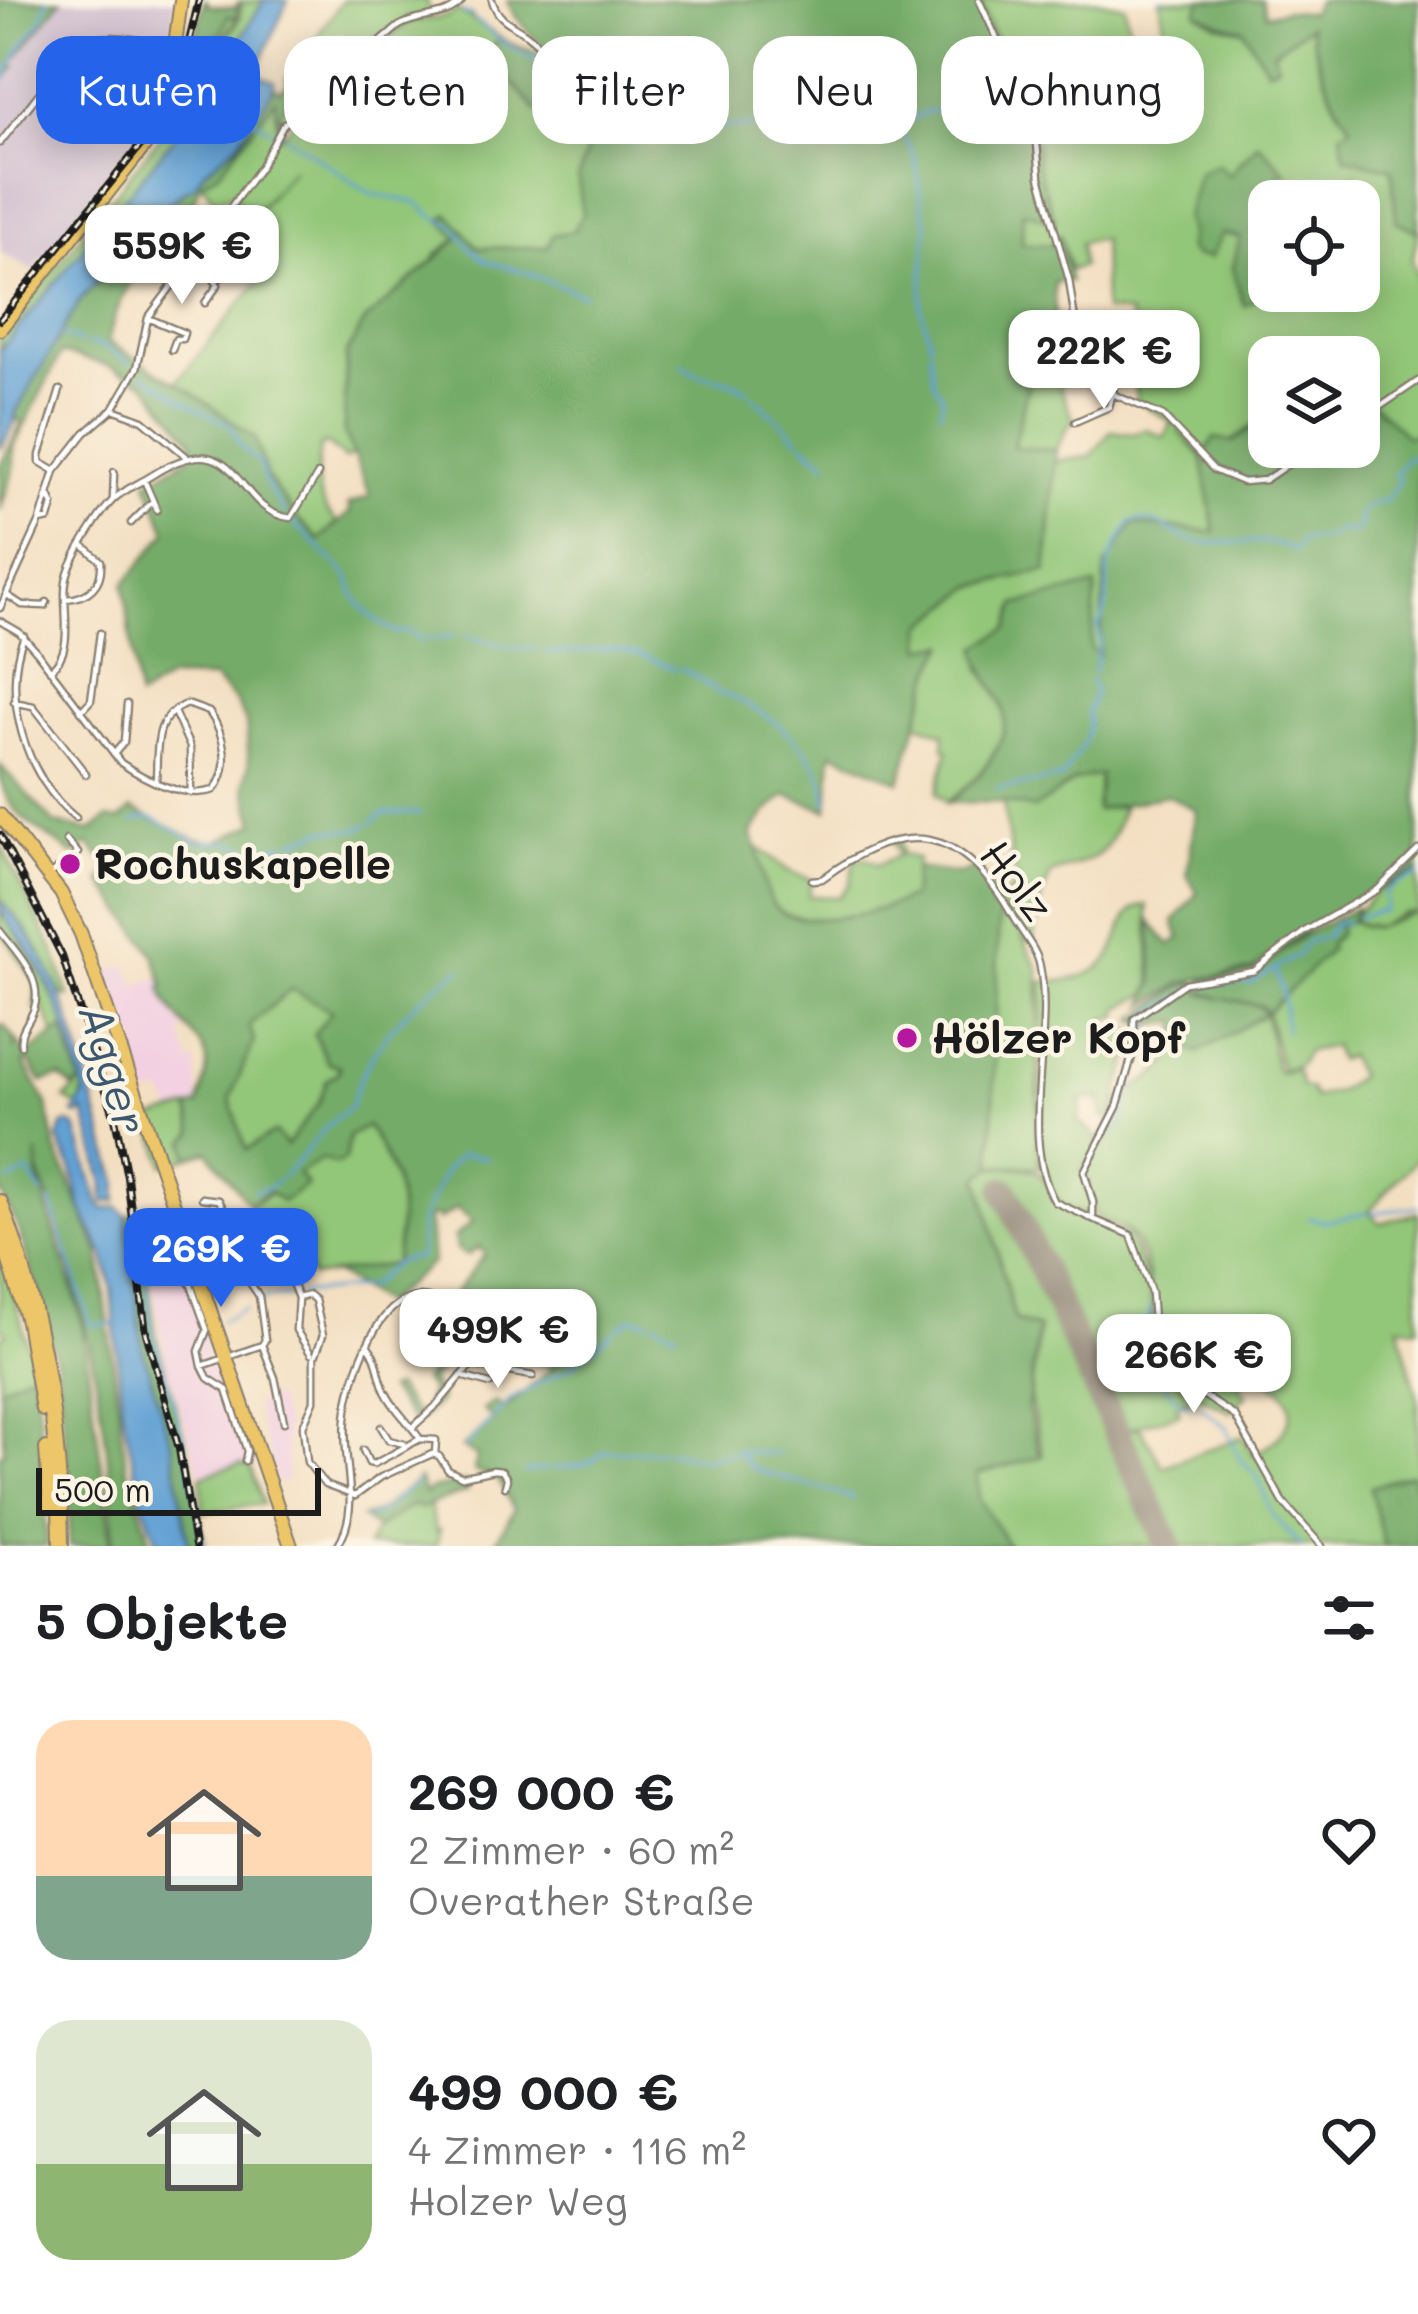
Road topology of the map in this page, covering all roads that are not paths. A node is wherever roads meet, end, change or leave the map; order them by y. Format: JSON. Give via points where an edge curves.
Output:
{"nodes":[{"id":1,"x":181,"y":0,"type":"edge"},
{"id":2,"x":463,"y":0,"type":"edge"},
{"id":3,"x":492,"y":0,"type":"edge"},
{"id":4,"x":979,"y":0,"type":"edge"},
{"id":5,"x":176,"y":36,"type":"edge"},
{"id":6,"x":532,"y":40,"type":"edge"},
{"id":7,"x":36,"y":96,"type":"edge"},
{"id":8,"x":0,"y":143,"type":"edge"},
{"id":9,"x":148,"y":144,"type":"edge"},
{"id":10,"x":196,"y":255,"type":"junction"},
{"id":11,"x":237,"y":268,"type":"dead end"},
{"id":12,"x":216,"y":283,"type":"junction"},
{"id":13,"x":206,"y":303,"type":"dead end"},
{"id":14,"x":148,"y":318,"type":"junction"},
{"id":15,"x":0,"y":329,"type":"edge"},
{"id":16,"x":172,"y":350,"type":"dead end"},
{"id":17,"x":1418,"y":381,"type":"edge"},
{"id":18,"x":60,"y":390,"type":"dead end"},
{"id":19,"x":1114,"y":392,"type":"junction"},
{"id":20,"x":1380,"y":407,"type":"edge"},
{"id":21,"x":113,"y":409,"type":"junction"},
{"id":22,"x":1075,"y":422,"type":"dead end"},
{"id":23,"x":186,"y":456,"type":"junction"},
{"id":24,"x":1282,"y":468,"type":"edge"},
{"id":25,"x":55,"y":471,"type":"junction"},
{"id":26,"x":114,"y":472,"type":"dead end"},
{"id":27,"x":319,"y":474,"type":"dead end"},
{"id":28,"x":144,"y":480,"type":"junction"},
{"id":29,"x":113,"y":499,"type":"junction"},
{"id":30,"x":153,"y":501,"type":"junction"},
{"id":31,"x":157,"y":510,"type":"dead end"},
{"id":32,"x":130,"y":523,"type":"dead end"},
{"id":33,"x":84,"y":546,"type":"junction"},
{"id":34,"x":8,"y":595,"type":"junction"},
{"id":35,"x":66,"y":599,"type":"junction"},
{"id":36,"x":47,"y":602,"type":"dead end"},
{"id":37,"x":0,"y":608,"type":"edge"},
{"id":38,"x":0,"y":621,"type":"edge"},
{"id":39,"x":100,"y":633,"type":"dead end"},
{"id":40,"x":24,"y":636,"type":"junction"},
{"id":41,"x":50,"y":670,"type":"junction"},
{"id":42,"x":14,"y":703,"type":"junction"},
{"id":43,"x":127,"y":704,"type":"dead end"},
{"id":44,"x":173,"y":710,"type":"junction"},
{"id":45,"x":81,"y":711,"type":"junction"},
{"id":46,"x":114,"y":754,"type":"junction"},
{"id":47,"x":86,"y":774,"type":"dead end"},
{"id":48,"x":156,"y":780,"type":"junction"},
{"id":49,"x":50,"y":791,"type":"junction"},
{"id":50,"x":191,"y":793,"type":"junction"},
{"id":51,"x":38,"y":794,"type":"dead end"},
{"id":52,"x":0,"y":815,"type":"edge"},
{"id":53,"x":76,"y":818,"type":"dead end"},
{"id":54,"x":66,"y":840,"type":"dead end"},
{"id":55,"x":1418,"y":850,"type":"edge"},
{"id":56,"x":48,"y":876,"type":"junction"},
{"id":57,"x":812,"y":880,"type":"dead end"},
{"id":58,"x":0,"y":931,"type":"edge"},
{"id":59,"x":21,"y":1046,"type":"dead end"},
{"id":60,"x":202,"y":1198,"type":"dead end"},
{"id":61,"x":0,"y":1202,"type":"edge"},
{"id":62,"x":1094,"y":1219,"type":"junction"},
{"id":63,"x":0,"y":1228,"type":"edge"},
{"id":64,"x":285,"y":1266,"type":"dead end"},
{"id":65,"x":183,"y":1274,"type":"dead end"},
{"id":66,"x":298,"y":1298,"type":"junction"},
{"id":67,"x":447,"y":1319,"type":"dead end"},
{"id":68,"x":262,"y":1345,"type":"junction"},
{"id":69,"x":368,"y":1346,"type":"junction"},
{"id":70,"x":314,"y":1355,"type":"junction"},
{"id":71,"x":479,"y":1355,"type":"dead end"},
{"id":72,"x":226,"y":1359,"type":"junction"},
{"id":73,"x":470,"y":1365,"type":"junction"},
{"id":74,"x":202,"y":1366,"type":"junction"},
{"id":75,"x":461,"y":1376,"type":"junction"},
{"id":76,"x":533,"y":1376,"type":"dead end"},
{"id":77,"x":490,"y":1384,"type":"dead end"},
{"id":78,"x":284,"y":1422,"type":"dead end"},
{"id":79,"x":414,"y":1426,"type":"junction"},
{"id":80,"x":382,"y":1427,"type":"dead end"},
{"id":81,"x":420,"y":1439,"type":"junction"},
{"id":82,"x":406,"y":1445,"type":"junction"},
{"id":83,"x":363,"y":1450,"type":"dead end"},
{"id":84,"x":435,"y":1454,"type":"junction"},
{"id":85,"x":245,"y":1461,"type":"dead end"},
{"id":86,"x":505,"y":1487,"type":"dead end"},
{"id":87,"x":350,"y":1496,"type":"junction"},
{"id":88,"x":57,"y":1546,"type":"edge"},
{"id":89,"x":291,"y":1546,"type":"edge"},
{"id":90,"x":337,"y":1546,"type":"edge"},
{"id":91,"x":1322,"y":1546,"type":"edge"}],
"edges":[{"from":1,"to":5,"type":"main road"},
{"from":2,"to":10,"type":"street","via":[[455,10],[400,26],[283,125]]},
{"from":3,"to":6,"type":"street","via":[[500,17]]},
{"from":4,"to":19,"type":"street","via":[[1037,144],[1078,341]]},
{"from":7,"to":8,"type":"street"},
{"from":9,"to":15,"type":"main road"},
{"from":10,"to":12,"type":"street"},
{"from":10,"to":14,"type":"street"},
{"from":11,"to":12,"type":"street"},
{"from":12,"to":13,"type":"street"},
{"from":14,"to":16,"type":"street","via":[[184,333]]},
{"from":14,"to":21,"type":"street","via":[[137,368]]},
{"from":17,"to":20,"type":"street"},
{"from":18,"to":25,"type":"street","via":[[40,455]]},
{"from":19,"to":22,"type":"street","via":[[1108,407]]},
{"from":19,"to":24,"type":"street","via":[[1163,416],[1206,462],[1243,482]]},
{"from":21,"to":23,"type":"street","via":[[143,420]]},
{"from":21,"to":25,"type":"street"},
{"from":23,"to":27,"type":"street","via":[[210,458],[287,518]]},
{"from":23,"to":28,"type":"street"},
{"from":25,"to":34,"type":"street","via":[[49,519],[40,521]]},
{"from":26,"to":29,"type":"street"},
{"from":28,"to":29,"type":"street"},
{"from":28,"to":30,"type":"street"},
{"from":29,"to":33,"type":"street"},
{"from":30,"to":31,"type":"street"},
{"from":30,"to":32,"type":"street"},
{"from":33,"to":35,"type":"street","via":[[69,569]]},
{"from":33,"to":35,"type":"street","via":[[101,561],[99,578],[88,593]]},
{"from":34,"to":36,"type":"street","via":[[30,607]]},
{"from":34,"to":37,"type":"street"},
{"from":35,"to":41,"type":"street","via":[[62,656]]},
{"from":38,"to":40,"type":"street"},
{"from":39,"to":45,"type":"street","via":[[91,700]]},
{"from":40,"to":41,"type":"street"},
{"from":40,"to":42,"type":"street"},
{"from":41,"to":45,"type":"street"},
{"from":42,"to":47,"type":"street","via":[[33,706]]},
{"from":42,"to":49,"type":"street"},
{"from":43,"to":46,"type":"street","via":[[124,742]]},
{"from":44,"to":48,"type":"street","via":[[158,736]]},
{"from":44,"to":50,"type":"street","via":[[190,747]]},
{"from":44,"to":50,"type":"street","via":[[205,709],[223,740],[220,784]]},
{"from":45,"to":46,"type":"street"},
{"from":46,"to":48,"type":"street"},
{"from":48,"to":50,"type":"street"},
{"from":49,"to":51,"type":"street"},
{"from":49,"to":53,"type":"street"},
{"from":52,"to":56,"type":"main road"},
{"from":54,"to":56,"type":"street","via":[[78,854]]},
{"from":55,"to":62,"type":"street","via":[[1377,890],[1254,970],[1185,983],[1136,1015],[1117,1107],[1084,1172]]},
{"from":56,"to":72,"type":"main road","via":[[81,934]]},
{"from":57,"to":62,"type":"street","name":"Holz","via":[[909,837],[962,853],[992,884],[1041,969],[1042,1170],[1055,1202]]},
{"from":58,"to":59,"type":"street","via":[[35,983]]},
{"from":60,"to":68,"type":"street","via":[[219,1200],[227,1215],[235,1261],[259,1296]]},
{"from":61,"to":88,"type":"highway","via":[[20,1253],[50,1388]]},
{"from":62,"to":91,"type":"street","name":"Holz","via":[[1131,1235],[1151,1292],[1155,1348],[1168,1372],[1235,1416],[1283,1502]]},
{"from":63,"to":88,"type":"highway","via":[[40,1385]]},
{"from":64,"to":66,"type":"street"},
{"from":65,"to":74,"type":"street","via":[[207,1330]]},
{"from":66,"to":70,"type":"street","via":[[296,1330]]},
{"from":66,"to":70,"type":"street","via":[[315,1300],[323,1335]]},
{"from":67,"to":69,"type":"street","via":[[428,1297],[404,1298]]},
{"from":68,"to":72,"type":"street"},
{"from":68,"to":78,"type":"street"},
{"from":69,"to":79,"type":"street","via":[[386,1393]]},
{"from":69,"to":87,"type":"street","via":[[346,1419]]},
{"from":70,"to":87,"type":"street","via":[[314,1401],[303,1426],[307,1462],[325,1485]]},
{"from":71,"to":73,"type":"street"},
{"from":72,"to":74,"type":"street"},
{"from":72,"to":89,"type":"main road"},
{"from":73,"to":75,"type":"street"},
{"from":73,"to":76,"type":"street"},
{"from":74,"to":85,"type":"street","via":[[227,1390]]},
{"from":75,"to":77,"type":"street"},
{"from":75,"to":79,"type":"street"},
{"from":79,"to":81,"type":"street"},
{"from":80,"to":82,"type":"street","via":[[389,1440]]},
{"from":81,"to":82,"type":"street"},
{"from":81,"to":84,"type":"street","via":[[436,1440]]},
{"from":82,"to":83,"type":"street","via":[[374,1464]]},
{"from":84,"to":86,"type":"street","via":[[462,1478],[502,1472]]},
{"from":84,"to":87,"type":"street"},
{"from":87,"to":90,"type":"street"}]}
